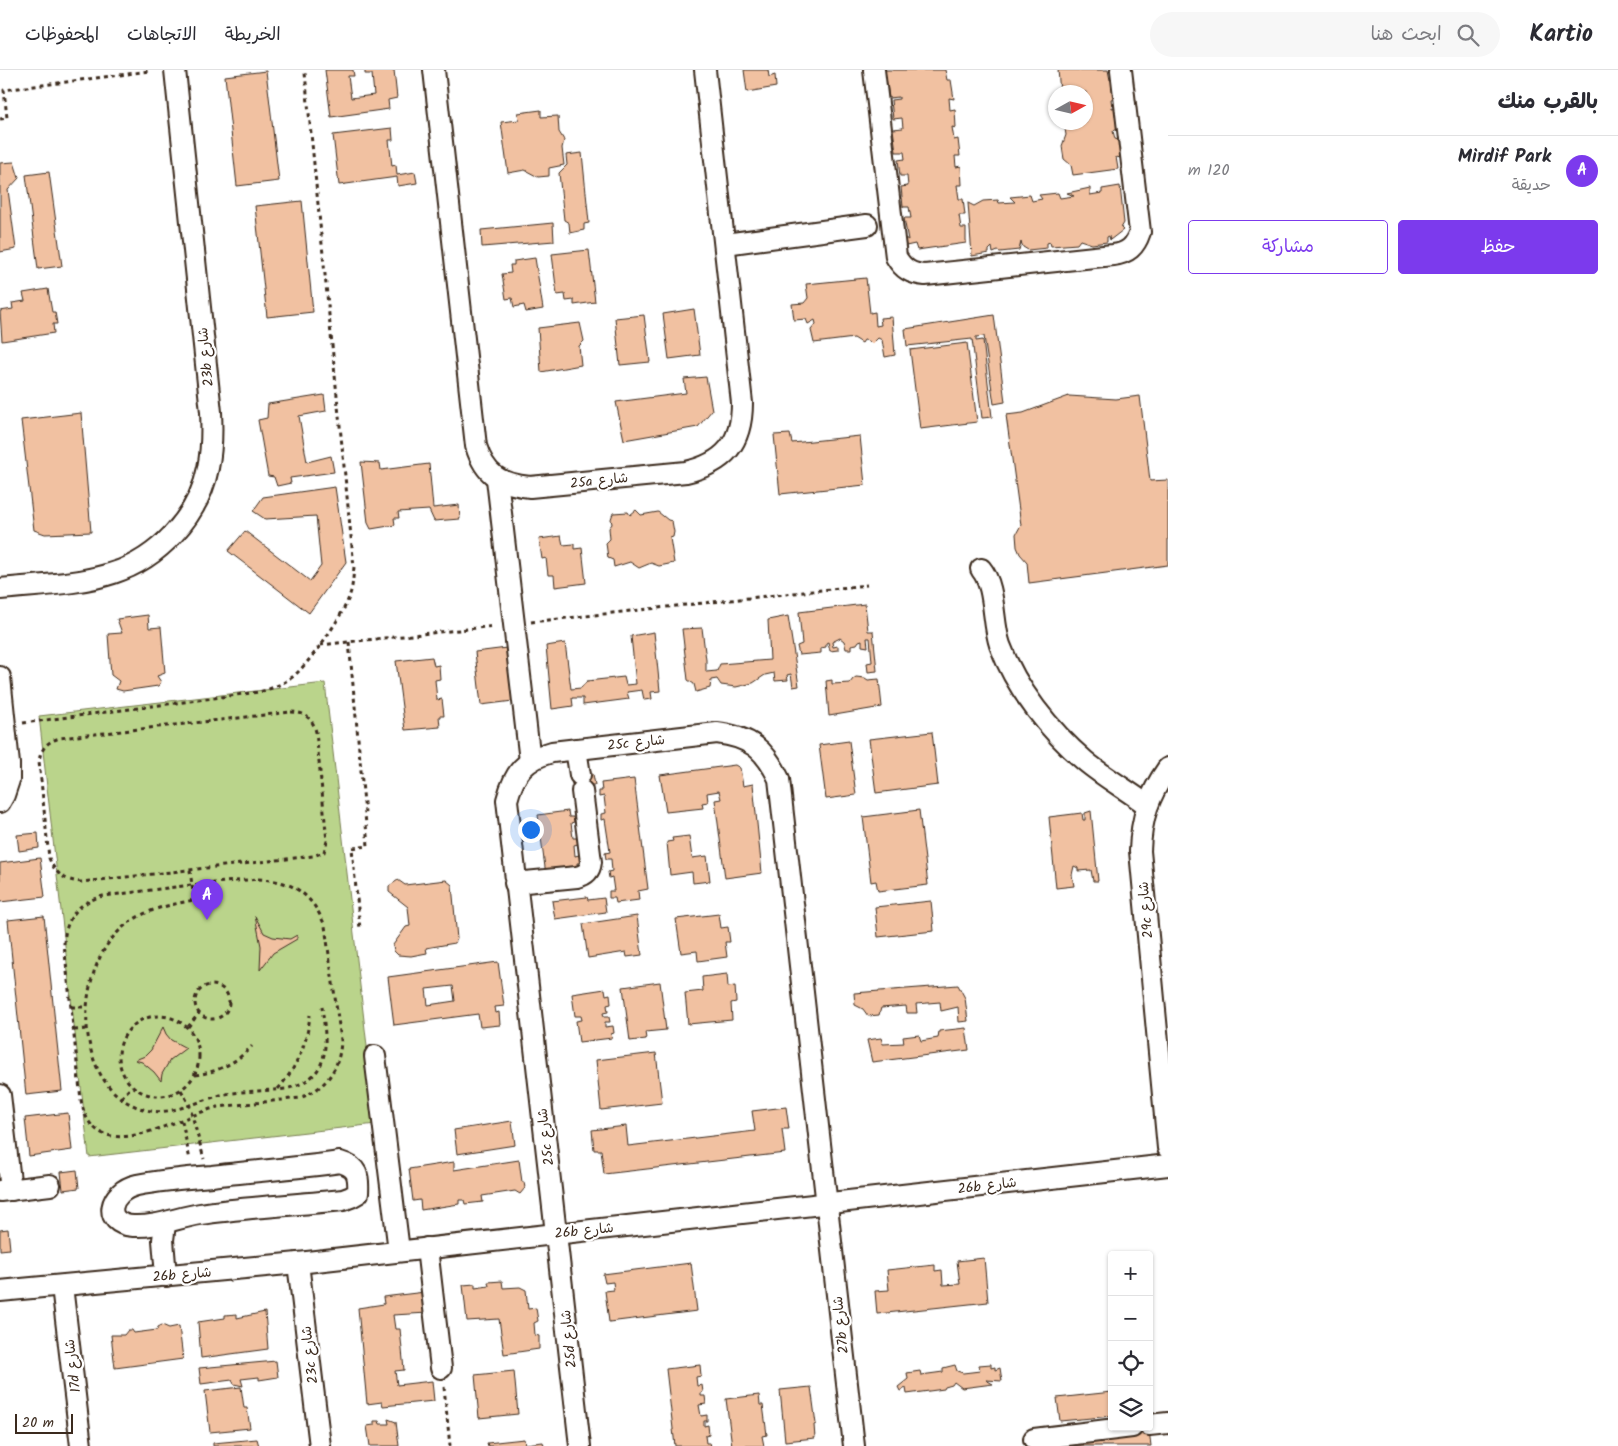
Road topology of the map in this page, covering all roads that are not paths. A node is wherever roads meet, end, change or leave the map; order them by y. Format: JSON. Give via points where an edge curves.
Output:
{"nodes":[{"id":1,"x":175,"y":70,"type":"edge"},
{"id":2,"x":434,"y":70,"type":"edge"},
{"id":3,"x":705,"y":70,"type":"edge"},
{"id":4,"x":874,"y":70,"type":"edge"},
{"id":5,"x":1121,"y":70,"type":"edge"},
{"id":6,"x":867,"y":225,"type":"dead end"},
{"id":7,"x":725,"y":244,"type":"junction"},
{"id":8,"x":497,"y":479,"type":"junction"},
{"id":9,"x":981,"y":569,"type":"dead end"},
{"id":10,"x":0,"y":589,"type":"edge"},
{"id":11,"x":0,"y":677,"type":"edge"},
{"id":12,"x":576,"y":749,"type":"junction"},
{"id":13,"x":530,"y":760,"type":"junction"},
{"id":14,"x":1168,"y":768,"type":"edge"},
{"id":15,"x":0,"y":802,"type":"edge"},
{"id":16,"x":1147,"y":805,"type":"junction"},
{"id":17,"x":515,"y":883,"type":"junction"},
{"id":18,"x":375,"y":1056,"type":"dead end"},
{"id":19,"x":0,"y":1095,"type":"edge"},
{"id":20,"x":1168,"y":1148,"type":"edge"},
{"id":21,"x":1168,"y":1165,"type":"edge"},
{"id":22,"x":50,"y":1186,"type":"dead end"},
{"id":23,"x":6,"y":1190,"type":"edge"},
{"id":24,"x":826,"y":1204,"type":"junction"},
{"id":25,"x":165,"y":1224,"type":"junction"},
{"id":26,"x":556,"y":1233,"type":"junction"},
{"id":27,"x":427,"y":1248,"type":"junction"},
{"id":28,"x":399,"y":1251,"type":"junction"},
{"id":29,"x":298,"y":1263,"type":"junction"},
{"id":30,"x":166,"y":1276,"type":"junction"},
{"id":31,"x":62,"y":1286,"type":"junction"},
{"id":32,"x":0,"y":1292,"type":"edge"},
{"id":33,"x":441,"y":1368,"type":"road end"},
{"id":34,"x":1168,"y":1423,"type":"edge"},
{"id":35,"x":1153,"y":1425,"type":"edge"},
{"id":36,"x":1108,"y":1430,"type":"edge"},
{"id":37,"x":1034,"y":1439,"type":"dead end"},
{"id":38,"x":81,"y":1446,"type":"edge"},
{"id":39,"x":320,"y":1446,"type":"edge"},
{"id":40,"x":580,"y":1446,"type":"edge"},
{"id":41,"x":854,"y":1446,"type":"edge"}],
"edges":[{"from":1,"to":10,"type":"street","name":"23b شارع","via":[[211,412],[208,470],[198,498],[183,523],[140,561],[113,573],[85,580]]},
{"from":2,"to":8,"type":"street","via":[[476,446],[483,464]]},
{"from":3,"to":7,"type":"street","name":"25a شارع"},
{"from":4,"to":5,"type":"street","via":[[896,257],[908,271],[925,275],[1122,254],[1131,249],[1140,232]]},
{"from":6,"to":7,"type":"street"},
{"from":7,"to":8,"type":"street","name":"25a شارع","via":[[742,403],[738,436],[729,450],[717,461],[686,472],[530,487],[513,486]]},
{"from":8,"to":13,"type":"street"},
{"from":9,"to":16,"type":"street","via":[[990,584],[1000,646],[1036,709],[1087,762]]},
{"from":11,"to":15,"type":"street","via":[[9,764],[9,780]]},
{"from":12,"to":13,"type":"street","name":"25c شارع","via":[[552,752]]},
{"from":12,"to":17,"type":"street","via":[[591,862],[588,871],[577,877]]},
{"from":12,"to":24,"type":"street","name":"25c شارع","via":[[717,733],[748,741],[772,764],[779,779],[781,795]]},
{"from":13,"to":17,"type":"street","name":"25c شارع","via":[[518,771],[506,800]]},
{"from":14,"to":16,"type":"street","name":"29c شارع"},
{"from":16,"to":20,"type":"street","name":"29c شارع","via":[[1140,851]]},
{"from":17,"to":26,"type":"street","name":"25c شارع"},
{"from":18,"to":28,"type":"street"},
{"from":19,"to":23,"type":"street"},
{"from":21,"to":24,"type":"street","name":"26b شارع"},
{"from":22,"to":23,"type":"street"},
{"from":24,"to":26,"type":"street","name":"26b شارع"},
{"from":24,"to":41,"type":"street","name":"27b شارع"},
{"from":25,"to":25,"type":"street","via":[[200,1214],[342,1200],[358,1193],[356,1172],[349,1164],[340,1162],[201,1177],[136,1186],[119,1194],[114,1201],[112,1211],[116,1220],[125,1226]]},
{"from":25,"to":30,"type":"street"},
{"from":26,"to":27,"type":"street","name":"26b شارع"},
{"from":26,"to":40,"type":"street","name":"25d شارع"},
{"from":27,"to":28,"type":"street","name":"26b شارع"},
{"from":27,"to":33,"type":"street"},
{"from":28,"to":29,"type":"street","name":"26b شارع"},
{"from":29,"to":30,"type":"street","name":"26b شارع"},
{"from":29,"to":39,"type":"street","name":"23c شارع"},
{"from":30,"to":31,"type":"street","name":"26b شارع"},
{"from":31,"to":32,"type":"street","name":"26b شارع"},
{"from":31,"to":38,"type":"street","name":"17d شارع"},
{"from":34,"to":35,"type":"street"},
{"from":36,"to":37,"type":"street"}]}
